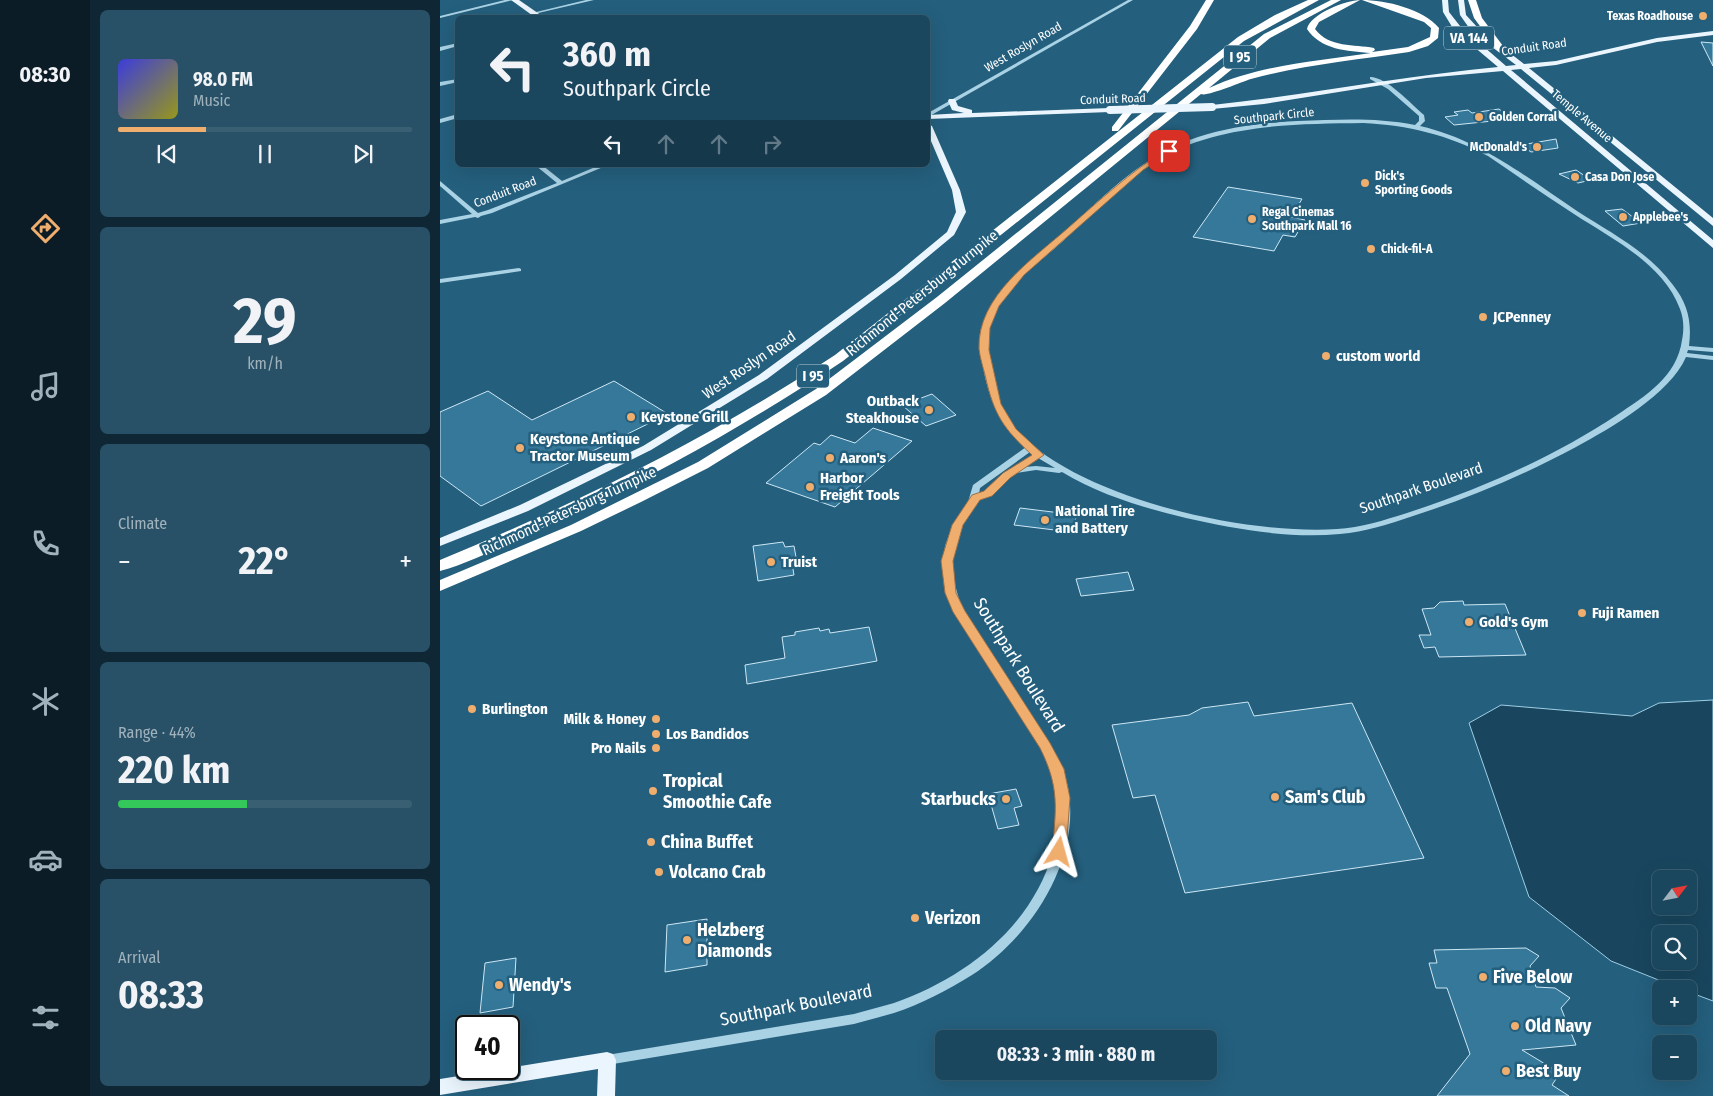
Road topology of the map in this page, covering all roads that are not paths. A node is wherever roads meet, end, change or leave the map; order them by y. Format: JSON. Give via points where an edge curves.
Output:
{"nodes":[{"id":1,"x":512,"y":0,"type":"edge"},
{"id":2,"x":592,"y":0,"type":"edge"},
{"id":3,"x":1131,"y":0,"type":"edge"},
{"id":4,"x":1210,"y":0,"type":"edge"},
{"id":5,"x":1315,"y":0,"type":"edge"},
{"id":6,"x":1337,"y":0,"type":"edge"},
{"id":7,"x":1366,"y":0,"type":"edge"},
{"id":8,"x":1445,"y":0,"type":"edge"},
{"id":9,"x":1461,"y":0,"type":"edge"},
{"id":10,"x":1472,"y":0,"type":"edge"},
{"id":11,"x":1354,"y":1,"type":"edge"},
{"id":12,"x":534,"y":13,"type":"junction"},
{"id":13,"x":537,"y":15,"type":"edge"},
{"id":14,"x":440,"y":16,"type":"edge"},
{"id":15,"x":1713,"y":28,"type":"edge"},
{"id":16,"x":1713,"y":33,"type":"edge"},
{"id":17,"x":455,"y":45,"type":"edge"},
{"id":18,"x":440,"y":48,"type":"edge"},
{"id":19,"x":1502,"y":50,"type":"junction"},
{"id":20,"x":1521,"y":64,"type":"junction"},
{"id":21,"x":1503,"y":66,"type":"junction"},
{"id":22,"x":1372,"y":78,"type":"junction"},
{"id":23,"x":455,"y":81,"type":"edge"},
{"id":24,"x":1381,"y":83,"type":"junction"},
{"id":25,"x":440,"y":84,"type":"edge"},
{"id":26,"x":1299,"y":97,"type":"junction"},
{"id":27,"x":952,"y":101,"type":"junction"},
{"id":28,"x":930,"y":115,"type":"edge"},
{"id":29,"x":989,"y":115,"type":"junction"},
{"id":30,"x":930,"y":116,"type":"edge"},
{"id":31,"x":455,"y":117,"type":"edge"},
{"id":32,"x":440,"y":120,"type":"edge"},
{"id":33,"x":1417,"y":126,"type":"junction"},
{"id":34,"x":1151,"y":128,"type":"junction"},
{"id":35,"x":930,"y":131,"type":"edge"},
{"id":36,"x":541,"y":167,"type":"edge"},
{"id":37,"x":600,"y":167,"type":"edge"},
{"id":38,"x":440,"y":183,"type":"edge"},
{"id":39,"x":561,"y":183,"type":"junction"},
{"id":40,"x":1055,"y":186,"type":"junction"},
{"id":41,"x":478,"y":216,"type":"junction"},
{"id":42,"x":440,"y":222,"type":"edge"},
{"id":43,"x":1713,"y":223,"type":"edge"},
{"id":44,"x":1713,"y":245,"type":"edge"},
{"id":45,"x":519,"y":270,"type":"dead end"},
{"id":46,"x":440,"y":281,"type":"edge"},
{"id":47,"x":1713,"y":350,"type":"edge"},
{"id":48,"x":1686,"y":352,"type":"junction"},
{"id":49,"x":1713,"y":358,"type":"edge"},
{"id":50,"x":1030,"y":448,"type":"junction"},
{"id":51,"x":1038,"y":455,"type":"junction"},
{"id":52,"x":1069,"y":473,"type":"junction"},
{"id":53,"x":1006,"y":476,"type":"junction"},
{"id":54,"x":976,"y":498,"type":"junction"},
{"id":55,"x":440,"y":542,"type":"edge"},
{"id":56,"x":440,"y":566,"type":"edge"},
{"id":57,"x":440,"y":586,"type":"edge"},
{"id":58,"x":607,"y":1060,"type":"junction"},
{"id":59,"x":440,"y":1087,"type":"edge"},
{"id":60,"x":606,"y":1096,"type":"edge"}],
"edges":[{"from":1,"to":12,"type":"main road"},
{"from":1,"to":14,"type":"street"},
{"from":2,"to":12,"type":"street"},
{"from":3,"to":27,"type":"street","name":"West Roslyn Road"},
{"from":4,"to":40,"type":"highway","via":[[1194,27],[1127,116]]},
{"from":5,"to":40,"type":"highway","name":"Richmond-Petersburg Turnpike","number":"I 95","via":[[1241,39]]},
{"from":6,"to":34,"type":"highway","name":"Richmond-Petersburg Turnpike","number":"I 95","via":[[1267,36]]},
{"from":7,"to":34,"type":"highway","via":[[1424,18],[1435,28],[1434,38],[1409,49],[1278,70],[1227,83],[1209,90],[1173,117]]},
{"from":8,"to":21,"type":"main road","name":"Temple Avenue","number":"VA 144","via":[[1446,12],[1453,23]]},
{"from":9,"to":19,"type":"main road","name":"Temple Avenue","number":"VA 144","via":[[1467,22]]},
{"from":10,"to":19,"type":"highway","via":[[1478,18]]},
{"from":11,"to":11,"type":"highway","via":[[1416,17],[1428,26],[1429,34],[1424,40],[1408,46],[1369,50],[1332,44],[1314,34],[1311,27],[1314,22]]},
{"from":12,"to":13,"type":"main road"},
{"from":15,"to":20,"type":"main road","name":"Conduit Road","via":[[1652,35]]},
{"from":16,"to":20,"type":"main road","name":"Conduit Road","via":[[1657,40],[1577,60]]},
{"from":17,"to":18,"type":"street"},
{"from":19,"to":20,"type":"main road","name":"Temple Avenue","number":"VA 144"},
{"from":20,"to":21,"type":"main road","name":"Conduit Road"},
{"from":20,"to":43,"type":"main road","name":"Temple Avenue","number":"VA 144"},
{"from":21,"to":22,"type":"main road","name":"Conduit Road","via":[[1417,70]]},
{"from":21,"to":24,"type":"main road","name":"Conduit Road"},
{"from":21,"to":44,"type":"main road","name":"Temple Avenue","number":"VA 144"},
{"from":22,"to":24,"type":"street"},
{"from":22,"to":26,"type":"main road","name":"Conduit Road"},
{"from":23,"to":25,"type":"street"},
{"from":24,"to":26,"type":"main road","name":"Conduit Road"},
{"from":24,"to":33,"type":"street","via":[[1422,116]]},
{"from":26,"to":29,"type":"main road","name":"Conduit Road","bridge":true,"via":[[1212,107]]},
{"from":27,"to":28,"type":"street","name":"West Roslyn Road"},
{"from":27,"to":29,"type":"main road","via":[[952,106],[958,110]]},
{"from":29,"to":30,"type":"main road","name":"Conduit Road"},
{"from":31,"to":32,"type":"street"},
{"from":33,"to":48,"type":"street","name":"Southpark Circle","via":[[1458,139],[1490,155],[1646,260],[1668,282],[1682,304],[1687,318]]},
{"from":33,"to":50,"type":"street","name":"Southpark Circle","via":[[1363,121],[1267,126],[1198,139],[1169,151],[1140,169],[1012,282],[989,318],[984,350],[996,404],[1012,430]]},
{"from":34,"to":57,"type":"highway","name":"Richmond-Petersburg Turnpike","number":"I 95","via":[[941,300],[814,397],[703,465],[636,499]]},
{"from":35,"to":55,"type":"main road","name":"West Roslyn Road","via":[[956,190],[960,212],[952,233],[763,377],[647,448],[524,508]]},
{"from":36,"to":39,"type":"street"},
{"from":37,"to":39,"type":"street","name":"Conduit Road"},
{"from":38,"to":41,"type":"street"},
{"from":39,"to":41,"type":"street","name":"Conduit Road"},
{"from":40,"to":56,"type":"highway","name":"Richmond-Petersburg Turnpike","number":"I 95","via":[[839,358],[750,416],[630,482]]},
{"from":41,"to":42,"type":"street","name":"Conduit Road"},
{"from":45,"to":46,"type":"street"},
{"from":47,"to":48,"type":"street"},
{"from":48,"to":49,"type":"street"},
{"from":48,"to":52,"type":"street","name":"Southpark Boulevard","via":[[1672,377],[1648,397],[1573,446],[1456,499],[1365,528],[1317,533],[1260,530],[1213,522],[1137,502]]},
{"from":50,"to":51,"type":"street","name":"Southpark Circle"},
{"from":50,"to":54,"type":"street","name":"Southpark Boulevard","via":[[976,487]]},
{"from":51,"to":52,"type":"street","name":"Southpark Boulevard"},
{"from":51,"to":53,"type":"street","name":"Southpark Boulevard"},
{"from":52,"to":53,"type":"street","via":[[1036,468]]},
{"from":53,"to":54,"type":"street","name":"Southpark Boulevard","via":[[988,494]]},
{"from":54,"to":58,"type":"street","name":"Southpark Boulevard","via":[[957,525],[950,543],[947,561],[950,593],[1046,747],[1062,784],[1064,815],[1059,852],[1040,898],[1025,920],[1000,946],[970,970],[917,999],[854,1019]]},
{"from":58,"to":59,"type":"main road","name":"Southpark Boulevard"},
{"from":58,"to":60,"type":"main road"}]}
